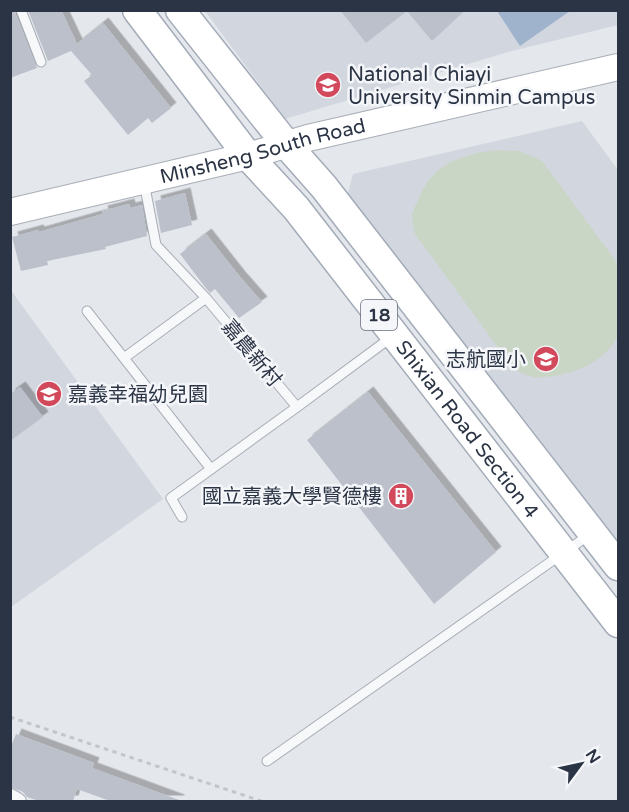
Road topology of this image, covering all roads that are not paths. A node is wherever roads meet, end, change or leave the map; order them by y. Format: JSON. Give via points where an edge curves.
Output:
{"nodes":[{"id":1,"x":21,"y":10,"type":"edge"},
{"id":2,"x":137,"y":10,"type":"edge"},
{"id":3,"x":180,"y":10,"type":"edge"},
{"id":4,"x":41,"y":62,"type":"dead end"},
{"id":5,"x":618,"y":67,"type":"edge"},
{"id":6,"x":286,"y":144,"type":"junction"},
{"id":7,"x":248,"y":156,"type":"junction"},
{"id":8,"x":144,"y":181,"type":"junction"},
{"id":9,"x":10,"y":212,"type":"edge"},
{"id":10,"x":206,"y":298,"type":"junction"},
{"id":11,"x":87,"y":311,"type":"dead end"},
{"id":12,"x":394,"y":334,"type":"junction"},
{"id":13,"x":124,"y":358,"type":"junction"},
{"id":14,"x":297,"y":407,"type":"junction"},
{"id":15,"x":211,"y":469,"type":"junction"},
{"id":16,"x":182,"y":517,"type":"dead end"},
{"id":17,"x":593,"y":532,"type":"junction"},
{"id":18,"x":564,"y":553,"type":"junction"},
{"id":19,"x":618,"y":566,"type":"edge"},
{"id":20,"x":618,"y":622,"type":"edge"},
{"id":21,"x":267,"y":761,"type":"dead end"},
{"id":22,"x":10,"y":798,"type":"edge"},
{"id":23,"x":17,"y":801,"type":"edge"}],
"edges":[{"from":1,"to":4,"type":"lane"},
{"from":2,"to":7,"type":"main road","name":"Shixian Road Section 4","number":"18"},
{"from":3,"to":6,"type":"main road","name":"Shixian Road Section 4","number":"18"},
{"from":5,"to":6,"type":"main road","name":"Minsheng South Road"},
{"from":6,"to":7,"type":"main road","name":"Minsheng South Road"},
{"from":6,"to":17,"type":"main road","name":"Shixian Road Section 4","number":"18","via":[[324,187]]},
{"from":7,"to":8,"type":"main road","name":"Minsheng South Road"},
{"from":7,"to":12,"type":"main road","name":"Shixian Road Section 4","number":"18","via":[[296,208]]},
{"from":8,"to":9,"type":"main road","name":"Minsheng South Road"},
{"from":8,"to":10,"type":"lane","name":"嘉農新村","via":[[156,245]]},
{"from":10,"to":13,"type":"lane"},
{"from":10,"to":14,"type":"lane","name":"嘉農新村"},
{"from":11,"to":13,"type":"lane"},
{"from":12,"to":14,"type":"lane"},
{"from":12,"to":18,"type":"main road","name":"Shixian Road Section 4","number":"18"},
{"from":13,"to":15,"type":"lane"},
{"from":14,"to":15,"type":"lane"},
{"from":15,"to":16,"type":"lane","via":[[171,498]]},
{"from":17,"to":18,"type":"lane"},
{"from":17,"to":19,"type":"main road","name":"Shixian Road Section 4","number":"18"},
{"from":18,"to":20,"type":"main road","name":"Shixian Road Section 4","number":"18"},
{"from":18,"to":21,"type":"lane"},
{"from":22,"to":23,"type":"street"}]}
